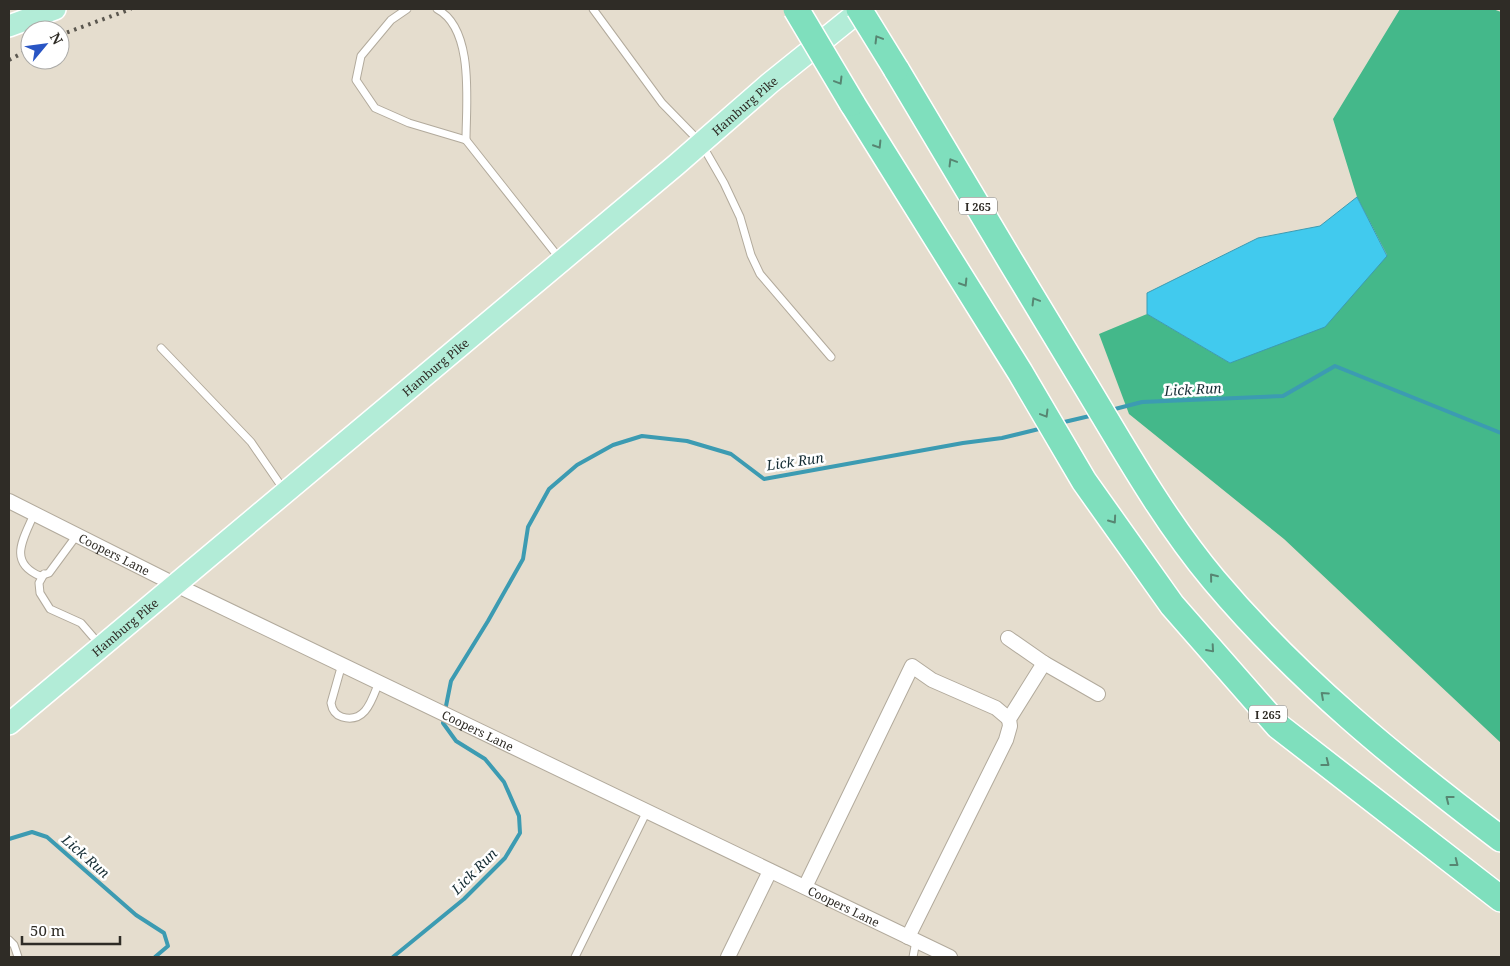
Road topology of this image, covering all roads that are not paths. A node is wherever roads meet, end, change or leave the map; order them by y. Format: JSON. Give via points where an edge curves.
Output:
{"nodes":[{"id":1,"x":407,"y":9,"type":"edge"},
{"id":2,"x":437,"y":9,"type":"edge"},
{"id":3,"x":593,"y":9,"type":"edge"},
{"id":4,"x":796,"y":9,"type":"edge"},
{"id":5,"x":860,"y":9,"type":"edge"},
{"id":6,"x":42,"y":11,"type":"edge"},
{"id":7,"x":9,"y":26,"type":"edge"},
{"id":8,"x":466,"y":140,"type":"junction"},
{"id":9,"x":701,"y":144,"type":"junction"},
{"id":10,"x":562,"y":261,"type":"junction"},
{"id":11,"x":161,"y":348,"type":"dead end"},
{"id":12,"x":831,"y":357,"type":"dead end"},
{"id":13,"x":286,"y":493,"type":"junction"},
{"id":14,"x":9,"y":502,"type":"edge"},
{"id":15,"x":34,"y":514,"type":"junction"},
{"id":16,"x":77,"y":535,"type":"junction"},
{"id":17,"x":44,"y":574,"type":"junction"},
{"id":18,"x":176,"y":585,"type":"junction"},
{"id":19,"x":1008,"y":638,"type":"dead end"},
{"id":20,"x":102,"y":647,"type":"junction"},
{"id":21,"x":1044,"y":663,"type":"junction"},
{"id":22,"x":342,"y":664,"type":"junction"},
{"id":23,"x":379,"y":682,"type":"junction"},
{"id":24,"x":1098,"y":694,"type":"dead end"},
{"id":25,"x":12,"y":718,"type":"edge"},
{"id":26,"x":1009,"y":719,"type":"junction"},
{"id":27,"x":647,"y":811,"type":"junction"},
{"id":28,"x":1501,"y":840,"type":"edge"},
{"id":29,"x":770,"y":871,"type":"junction"},
{"id":30,"x":805,"y":887,"type":"junction"},
{"id":31,"x":1501,"y":899,"type":"edge"},
{"id":32,"x":912,"y":939,"type":"junction"},
{"id":33,"x":9,"y":940,"type":"edge"},
{"id":34,"x":18,"y":957,"type":"edge"},
{"id":35,"x":575,"y":957,"type":"edge"},
{"id":36,"x":728,"y":957,"type":"edge"},
{"id":37,"x":913,"y":957,"type":"edge"},
{"id":38,"x":950,"y":957,"type":"edge"}],
"edges":[{"from":1,"to":8,"type":"lane","via":[[391,20],[360,56],[356,80],[375,108],[409,123]]},
{"from":2,"to":8,"type":"lane","via":[[456,27],[464,51]]},
{"from":3,"to":9,"type":"lane","via":[[662,103]]},
{"from":4,"to":31,"type":"highway","number":"I 265","one_way":true,"bridge":true,"via":[[1084,481],[1172,605],[1278,726]]},
{"from":5,"to":9,"type":"main road","name":"Hamburg Pike"},
{"from":28,"to":5,"type":"highway","number":"I 265","one_way":true,"bridge":true,"via":[[1392,755],[1321,693],[1213,578],[1125,451]]},
{"from":6,"to":7,"type":"main road"},
{"from":8,"to":10,"type":"lane"},
{"from":9,"to":10,"type":"main road","name":"Hamburg Pike"},
{"from":9,"to":12,"type":"lane","via":[[740,217],[760,274]]},
{"from":10,"to":13,"type":"main road","name":"Hamburg Pike"},
{"from":11,"to":13,"type":"lane","via":[[251,442]]},
{"from":13,"to":18,"type":"main road","name":"Hamburg Pike"},
{"from":14,"to":15,"type":"street","name":"Coopers Lane"},
{"from":15,"to":16,"type":"street","name":"Coopers Lane"},
{"from":15,"to":17,"type":"lane","via":[[19,550],[22,560],[32,572],[40,576]]},
{"from":16,"to":17,"type":"lane","via":[[49,573]]},
{"from":16,"to":18,"type":"street","name":"Coopers Lane"},
{"from":17,"to":20,"type":"lane","via":[[39,582],[40,593],[50,609],[81,623]]},
{"from":18,"to":20,"type":"main road","name":"Hamburg Pike"},
{"from":18,"to":22,"type":"street","name":"Coopers Lane"},
{"from":19,"to":21,"type":"street"},
{"from":20,"to":25,"type":"main road","name":"Hamburg Pike"},
{"from":21,"to":24,"type":"street"},
{"from":21,"to":26,"type":"street"},
{"from":22,"to":23,"type":"street","name":"Coopers Lane"},
{"from":22,"to":23,"type":"lane","via":[[330,703],[338,716],[352,720],[361,717]]},
{"from":23,"to":27,"type":"street","name":"Coopers Lane"},
{"from":26,"to":30,"type":"street","via":[[996,708],[932,680],[912,666]]},
{"from":26,"to":32,"type":"street","via":[[1006,740]]},
{"from":27,"to":29,"type":"street","name":"Coopers Lane"},
{"from":27,"to":35,"type":"lane"},
{"from":29,"to":30,"type":"street","name":"Coopers Lane"},
{"from":29,"to":36,"type":"street"},
{"from":30,"to":32,"type":"street","name":"Coopers Lane"},
{"from":32,"to":37,"type":"lane"},
{"from":32,"to":38,"type":"street","name":"Coopers Lane"},
{"from":33,"to":34,"type":"lane"}]}
